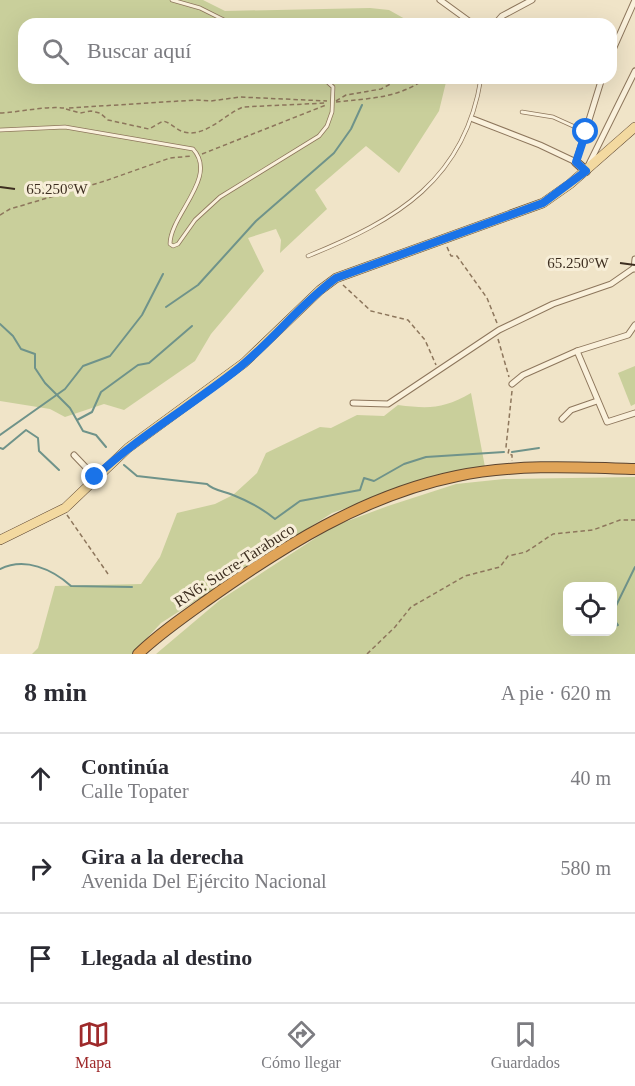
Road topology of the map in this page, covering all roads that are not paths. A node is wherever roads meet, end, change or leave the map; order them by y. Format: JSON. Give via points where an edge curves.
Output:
{"nodes":[{"id":1,"x":172,"y":0,"type":"edge"},
{"id":2,"x":440,"y":0,"type":"edge"},
{"id":3,"x":531,"y":0,"type":"edge"},
{"id":4,"x":635,"y":0,"type":"edge"},
{"id":5,"x":220,"y":18,"type":"edge"},
{"id":6,"x":465,"y":18,"type":"edge"},
{"id":7,"x":500,"y":18,"type":"edge"},
{"id":8,"x":617,"y":34,"type":"edge"},
{"id":9,"x":635,"y":71,"type":"edge"},
{"id":10,"x":633,"y":80,"type":"edge"},
{"id":11,"x":330,"y":84,"type":"edge"},
{"id":12,"x":480,"y":84,"type":"edge"},
{"id":13,"x":600,"y":84,"type":"edge"},
{"id":14,"x":522,"y":112,"type":"dead end"},
{"id":15,"x":472,"y":119,"type":"junction"},
{"id":16,"x":635,"y":127,"type":"edge"},
{"id":17,"x":0,"y":130,"type":"edge"},
{"id":18,"x":586,"y":132,"type":"junction"},
{"id":19,"x":576,"y":162,"type":"junction"},
{"id":20,"x":586,"y":171,"type":"junction"},
{"id":21,"x":308,"y":256,"type":"dead end"},
{"id":22,"x":635,"y":259,"type":"edge"},
{"id":23,"x":634,"y":269,"type":"edge"},
{"id":24,"x":635,"y":325,"type":"edge"},
{"id":25,"x":577,"y":351,"type":"junction"},
{"id":26,"x":512,"y":384,"type":"road end"},
{"id":27,"x":597,"y":401,"type":"junction"},
{"id":28,"x":353,"y":403,"type":"dead end"},
{"id":29,"x":635,"y":413,"type":"edge"},
{"id":30,"x":562,"y":419,"type":"dead end"},
{"id":31,"x":74,"y":454,"type":"dead end"},
{"id":32,"x":635,"y":469,"type":"edge"},
{"id":33,"x":95,"y":477,"type":"junction"},
{"id":34,"x":0,"y":540,"type":"edge"},
{"id":35,"x":138,"y":654,"type":"edge"}],
"edges":[{"from":1,"to":5,"type":"lane"},
{"from":2,"to":6,"type":"street"},
{"from":3,"to":7,"type":"street"},
{"from":4,"to":8,"type":"street"},
{"from":9,"to":10,"type":"street"},
{"from":10,"to":20,"type":"street"},
{"from":11,"to":17,"type":"lane","via":[[334,102],[327,126],[319,136],[220,197],[173,246],[171,232],[187,208],[201,170],[199,155],[193,149],[65,127]]},
{"from":12,"to":15,"type":"lane"},
{"from":13,"to":18,"type":"street"},
{"from":14,"to":18,"type":"lane","via":[[553,117]]},
{"from":15,"to":19,"type":"street"},
{"from":15,"to":21,"type":"lane","via":[[448,164],[395,215],[362,234]]},
{"from":16,"to":20,"type":"main road"},
{"from":18,"to":19,"type":"street"},
{"from":19,"to":20,"type":"street"},
{"from":20,"to":33,"type":"main road","via":[[543,203],[336,278],[244,363]]},
{"from":22,"to":23,"type":"street"},
{"from":23,"to":28,"type":"street","via":[[611,284],[553,304],[498,331],[388,404]]},
{"from":24,"to":25,"type":"street","via":[[628,335]]},
{"from":25,"to":26,"type":"street","via":[[523,375]]},
{"from":25,"to":27,"type":"street"},
{"from":27,"to":29,"type":"street","via":[[607,422]]},
{"from":27,"to":30,"type":"street","via":[[571,410]]},
{"from":31,"to":33,"type":"street"},
{"from":32,"to":35,"type":"highway","name":"RN6: Sucre-Tarabuco","via":[[512,471],[458,476],[426,484],[342,517],[256,565],[172,623]]},
{"from":33,"to":34,"type":"main road","via":[[63,509]]}]}
